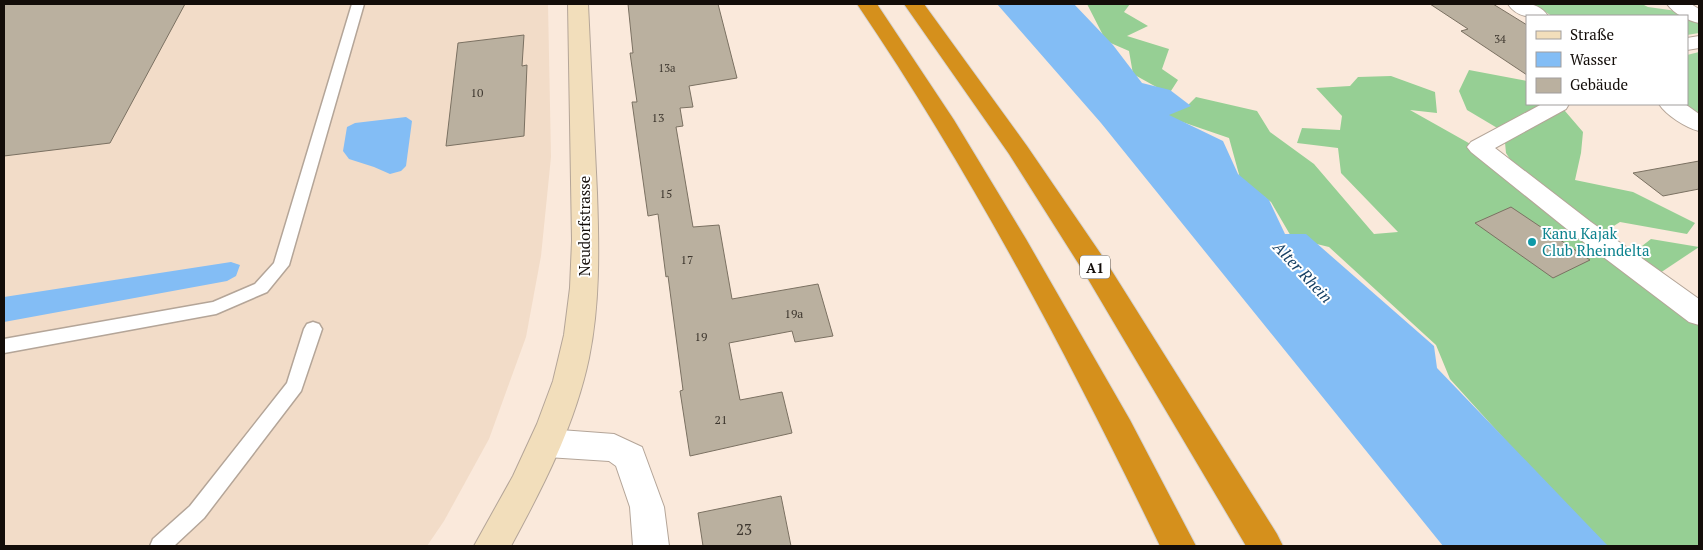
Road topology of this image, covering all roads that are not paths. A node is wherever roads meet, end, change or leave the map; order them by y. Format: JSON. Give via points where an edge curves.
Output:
{"nodes":[{"id":1,"x":358,"y":4,"type":"edge"},
{"id":2,"x":578,"y":4,"type":"edge"},
{"id":3,"x":867,"y":4,"type":"edge"},
{"id":4,"x":914,"y":4,"type":"edge"},
{"id":5,"x":1518,"y":4,"type":"edge"},
{"id":6,"x":1676,"y":4,"type":"edge"},
{"id":7,"x":1536,"y":15,"type":"edge"},
{"id":8,"x":1699,"y":17,"type":"edge"},
{"id":9,"x":1556,"y":105,"type":"edge"},
{"id":10,"x":1671,"y":105,"type":"edge"},
{"id":11,"x":1699,"y":124,"type":"edge"},
{"id":12,"x":1699,"y":314,"type":"edge"},
{"id":13,"x":313,"y":329,"type":"dead end"},
{"id":14,"x":4,"y":346,"type":"edge"},
{"id":15,"x":547,"y":443,"type":"junction"},
{"id":16,"x":160,"y":546,"type":"edge"},
{"id":17,"x":492,"y":546,"type":"edge"},
{"id":18,"x":651,"y":546,"type":"edge"},
{"id":19,"x":1178,"y":546,"type":"edge"},
{"id":20,"x":1264,"y":546,"type":"edge"}],
"edges":[{"from":1,"to":14,"type":"lane","via":[[281,265],[261,288],[216,308]]},
{"from":2,"to":15,"type":"main road","name":"Neudorfstrasse","via":[[585,235],[582,297],[579,330],[568,380]]},
{"from":3,"to":19,"type":"highway","via":[[979,180],[1057,315]]},
{"from":4,"to":20,"type":"highway","number":"A1","via":[[1019,151],[1095,267]]},
{"from":5,"to":7,"type":"street"},
{"from":6,"to":8,"type":"street"},
{"from":9,"to":12,"type":"street","via":[[1479,147]]},
{"from":10,"to":11,"type":"street"},
{"from":13,"to":16,"type":"lane","via":[[295,386],[197,512]]},
{"from":15,"to":17,"type":"main road","name":"Neudorfstrasse"},
{"from":15,"to":18,"type":"street","via":[[614,448],[630,456],[647,507]]}]}
